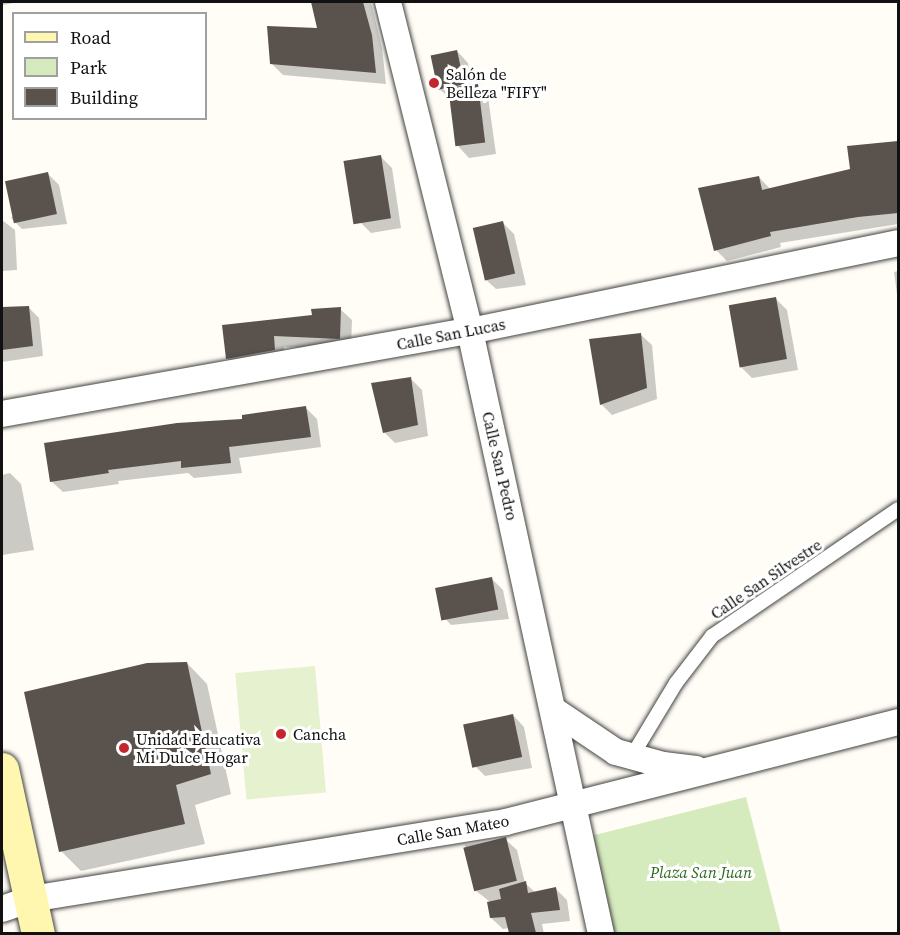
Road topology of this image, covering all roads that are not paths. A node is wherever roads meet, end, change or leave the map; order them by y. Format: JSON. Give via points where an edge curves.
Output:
{"nodes":[{"id":1,"x":388,"y":2,"type":"edge"},
{"id":2,"x":898,"y":243,"type":"edge"},
{"id":3,"x":470,"y":331,"type":"junction"},
{"id":4,"x":2,"y":414,"type":"edge"},
{"id":5,"x":898,"y":509,"type":"edge"},
{"id":6,"x":555,"y":711,"type":"junction"},
{"id":7,"x":898,"y":722,"type":"edge"},
{"id":8,"x":632,"y":756,"type":"junction"},
{"id":9,"x":2,"y":769,"type":"edge"},
{"id":10,"x":712,"y":770,"type":"junction"},
{"id":11,"x":573,"y":806,"type":"junction"},
{"id":12,"x":16,"y":904,"type":"edge"},
{"id":13,"x":38,"y":933,"type":"edge"},
{"id":14,"x":601,"y":933,"type":"edge"}],
"edges":[{"from":1,"to":3,"type":"street","name":"Calle San Pedro"},
{"from":2,"to":3,"type":"street","name":"Calle San Lucas"},
{"from":3,"to":4,"type":"street","name":"Calle San Lucas"},
{"from":3,"to":6,"type":"street","name":"Calle San Pedro"},
{"from":5,"to":8,"type":"lane","name":"Calle San Silvestre","via":[[712,636],[676,683]]},
{"from":6,"to":8,"type":"street","via":[[616,752]]},
{"from":6,"to":11,"type":"street","name":"Calle San Pedro"},
{"from":7,"to":10,"type":"street","name":"Calle San Mateo"},
{"from":8,"to":10,"type":"street","via":[[663,765]]},
{"from":9,"to":12,"type":"main road"},
{"from":10,"to":11,"type":"street","name":"Calle San Mateo"},
{"from":11,"to":12,"type":"street","name":"Calle San Mateo","via":[[506,822]]},
{"from":11,"to":14,"type":"street","name":"Calle San Pedro"},
{"from":12,"to":13,"type":"main road"}]}
